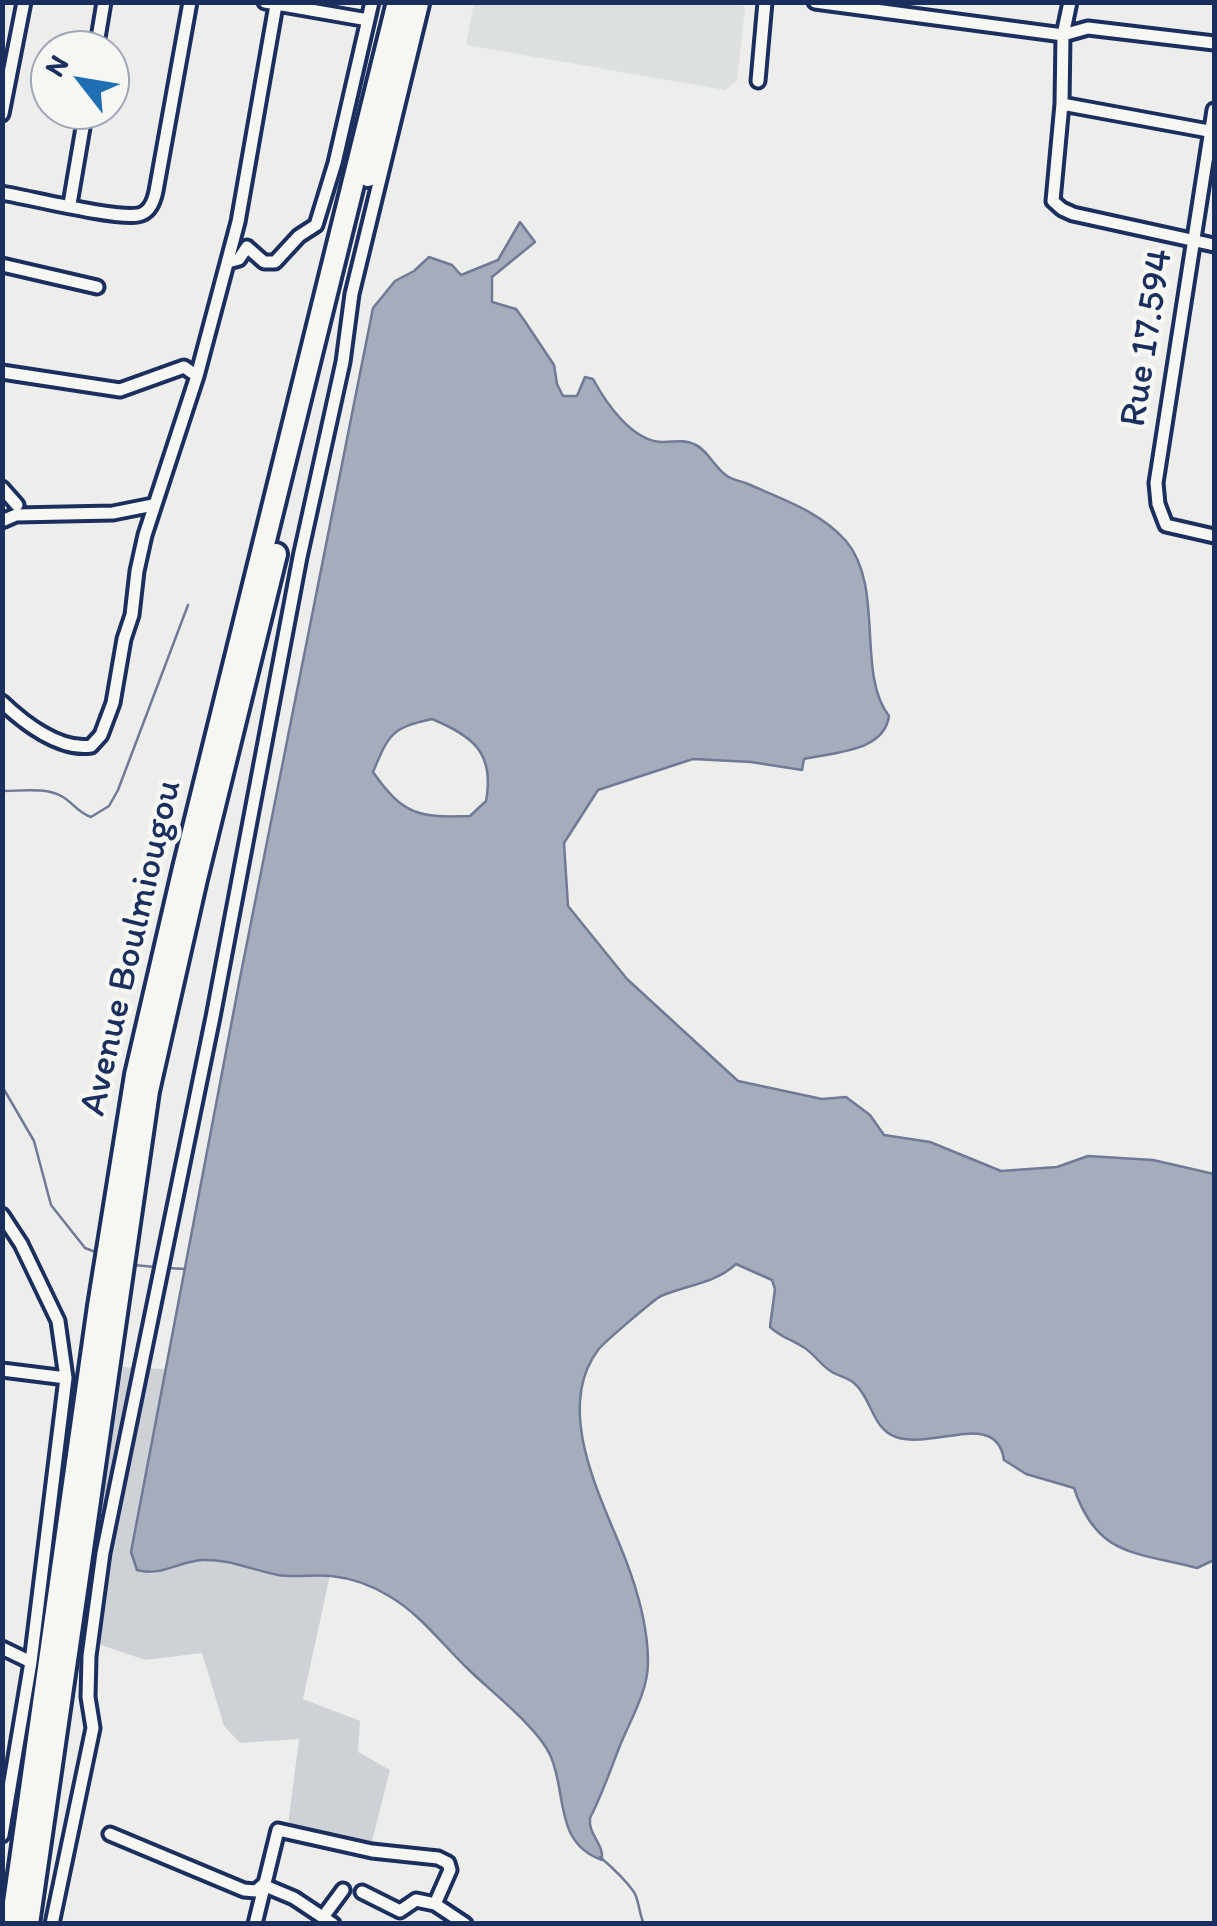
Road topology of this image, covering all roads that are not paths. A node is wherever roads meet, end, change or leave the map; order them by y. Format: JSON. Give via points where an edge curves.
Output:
{"nodes":[{"id":1,"x":24,"y":2,"type":"edge"},
{"id":2,"x":104,"y":2,"type":"edge"},
{"id":3,"x":190,"y":2,"type":"edge"},
{"id":4,"x":372,"y":2,"type":"edge"},
{"id":5,"x":398,"y":2,"type":"edge"},
{"id":6,"x":413,"y":2,"type":"edge"},
{"id":7,"x":423,"y":2,"type":"edge"},
{"id":8,"x":765,"y":2,"type":"edge"},
{"id":9,"x":815,"y":2,"type":"edge"},
{"id":10,"x":1070,"y":2,"type":"edge"},
{"id":11,"x":271,"y":4,"type":"edge"},
{"id":12,"x":368,"y":20,"type":"junction"},
{"id":13,"x":99,"y":30,"type":"edge"},
{"id":14,"x":1063,"y":35,"type":"junction"},
{"id":15,"x":1214,"y":43,"type":"edge"},
{"id":16,"x":758,"y":81,"type":"dead end"},
{"id":17,"x":1062,"y":104,"type":"junction"},
{"id":18,"x":1214,"y":110,"type":"edge"},
{"id":19,"x":2,"y":114,"type":"edge"},
{"id":20,"x":83,"y":130,"type":"edge"},
{"id":21,"x":1213,"y":132,"type":"edge"},
{"id":22,"x":2,"y":193,"type":"edge"},
{"id":23,"x":70,"y":204,"type":"junction"},
{"id":24,"x":1195,"y":242,"type":"junction"},
{"id":25,"x":1214,"y":245,"type":"edge"},
{"id":26,"x":228,"y":262,"type":"junction"},
{"id":27,"x":2,"y":265,"type":"edge"},
{"id":28,"x":98,"y":287,"type":"dead end"},
{"id":29,"x":2,"y":372,"type":"edge"},
{"id":30,"x":196,"y":376,"type":"junction"},
{"id":31,"x":2,"y":488,"type":"edge"},
{"id":32,"x":154,"y":505,"type":"junction"},
{"id":33,"x":21,"y":511,"type":"junction"},
{"id":34,"x":2,"y":520,"type":"edge"},
{"id":35,"x":1214,"y":536,"type":"edge"},
{"id":36,"x":2,"y":702,"type":"edge"},
{"id":37,"x":2,"y":1214,"type":"edge"},
{"id":38,"x":119,"y":1226,"type":"junction"},
{"id":39,"x":107,"y":1307,"type":"junction"},
{"id":40,"x":2,"y":1370,"type":"edge"},
{"id":41,"x":66,"y":1378,"type":"junction"},
{"id":42,"x":2,"y":1648,"type":"edge"},
{"id":43,"x":31,"y":1662,"type":"junction"},
{"id":44,"x":110,"y":1834,"type":"dead end"},
{"id":45,"x":2,"y":1835,"type":"edge"},
{"id":46,"x":263,"y":1885,"type":"junction"},
{"id":47,"x":343,"y":1890,"type":"dead end"},
{"id":48,"x":362,"y":1892,"type":"dead end"},
{"id":49,"x":435,"y":1904,"type":"junction"},
{"id":50,"x":404,"y":1910,"type":"junction"},
{"id":51,"x":328,"y":1920,"type":"edge"},
{"id":52,"x":12,"y":1924,"type":"edge"},
{"id":53,"x":28,"y":1924,"type":"edge"},
{"id":54,"x":52,"y":1924,"type":"edge"},
{"id":55,"x":255,"y":1924,"type":"edge"},
{"id":56,"x":396,"y":1924,"type":"edge"},
{"id":57,"x":465,"y":1924,"type":"edge"}],
"edges":[{"from":1,"to":19,"type":"street"},
{"from":2,"to":13,"type":"street"},
{"from":3,"to":23,"type":"street","via":[[152,205],[130,215]]},
{"from":4,"to":12,"type":"street"},
{"from":5,"to":38,"type":"highway","name":"Avenue Boulmiougou","via":[[154,993]]},
{"from":6,"to":38,"type":"highway","name":"Avenue Boulmiougou","via":[[196,879]]},
{"from":7,"to":54,"type":"street","via":[[352,294],[103,1553],[88,1656],[92,1728]]},
{"from":8,"to":16,"type":"street"},
{"from":9,"to":14,"type":"street"},
{"from":10,"to":14,"type":"street"},
{"from":11,"to":12,"type":"street"},
{"from":11,"to":26,"type":"street"},
{"from":12,"to":26,"type":"street","via":[[316,226],[275,262],[264,262],[247,247]]},
{"from":14,"to":15,"type":"street","via":[[1088,28]]},
{"from":14,"to":17,"type":"street"},
{"from":17,"to":21,"type":"street"},
{"from":17,"to":24,"type":"street","via":[[1052,197],[1062,210]]},
{"from":18,"to":21,"type":"street","name":"Rue 17.594"},
{"from":20,"to":23,"type":"street"},
{"from":21,"to":24,"type":"street","name":"Rue 17.594"},
{"from":22,"to":23,"type":"street"},
{"from":24,"to":25,"type":"street"},
{"from":24,"to":35,"type":"street","name":"Rue 17.594","via":[[1156,483],[1166,525]]},
{"from":26,"to":30,"type":"street"},
{"from":27,"to":28,"type":"street"},
{"from":29,"to":30,"type":"street","via":[[120,390],[184,367]]},
{"from":30,"to":32,"type":"street"},
{"from":31,"to":33,"type":"street"},
{"from":32,"to":33,"type":"street","via":[[112,513]]},
{"from":32,"to":36,"type":"street","via":[[112,703],[98,739],[85,748],[66,745]]},
{"from":33,"to":34,"type":"street"},
{"from":37,"to":41,"type":"street","via":[[58,1321]]},
{"from":38,"to":39,"type":"highway","name":"Avenue Boulmiougou"},
{"from":39,"to":52,"type":"highway","name":"Avenue Boulmiougou"},
{"from":39,"to":53,"type":"highway","name":"Avenue Boulmiougou"},
{"from":40,"to":41,"type":"street"},
{"from":41,"to":43,"type":"street"},
{"from":42,"to":43,"type":"street"},
{"from":43,"to":45,"type":"street"},
{"from":44,"to":46,"type":"street","via":[[244,1890]]},
{"from":46,"to":49,"type":"street","via":[[278,1830],[438,1858],[450,1870]]},
{"from":46,"to":51,"type":"street"},
{"from":46,"to":55,"type":"street"},
{"from":47,"to":51,"type":"street"},
{"from":48,"to":50,"type":"street"},
{"from":49,"to":50,"type":"street","via":[[416,1900]]},
{"from":49,"to":57,"type":"street"},
{"from":50,"to":56,"type":"street"}]}
